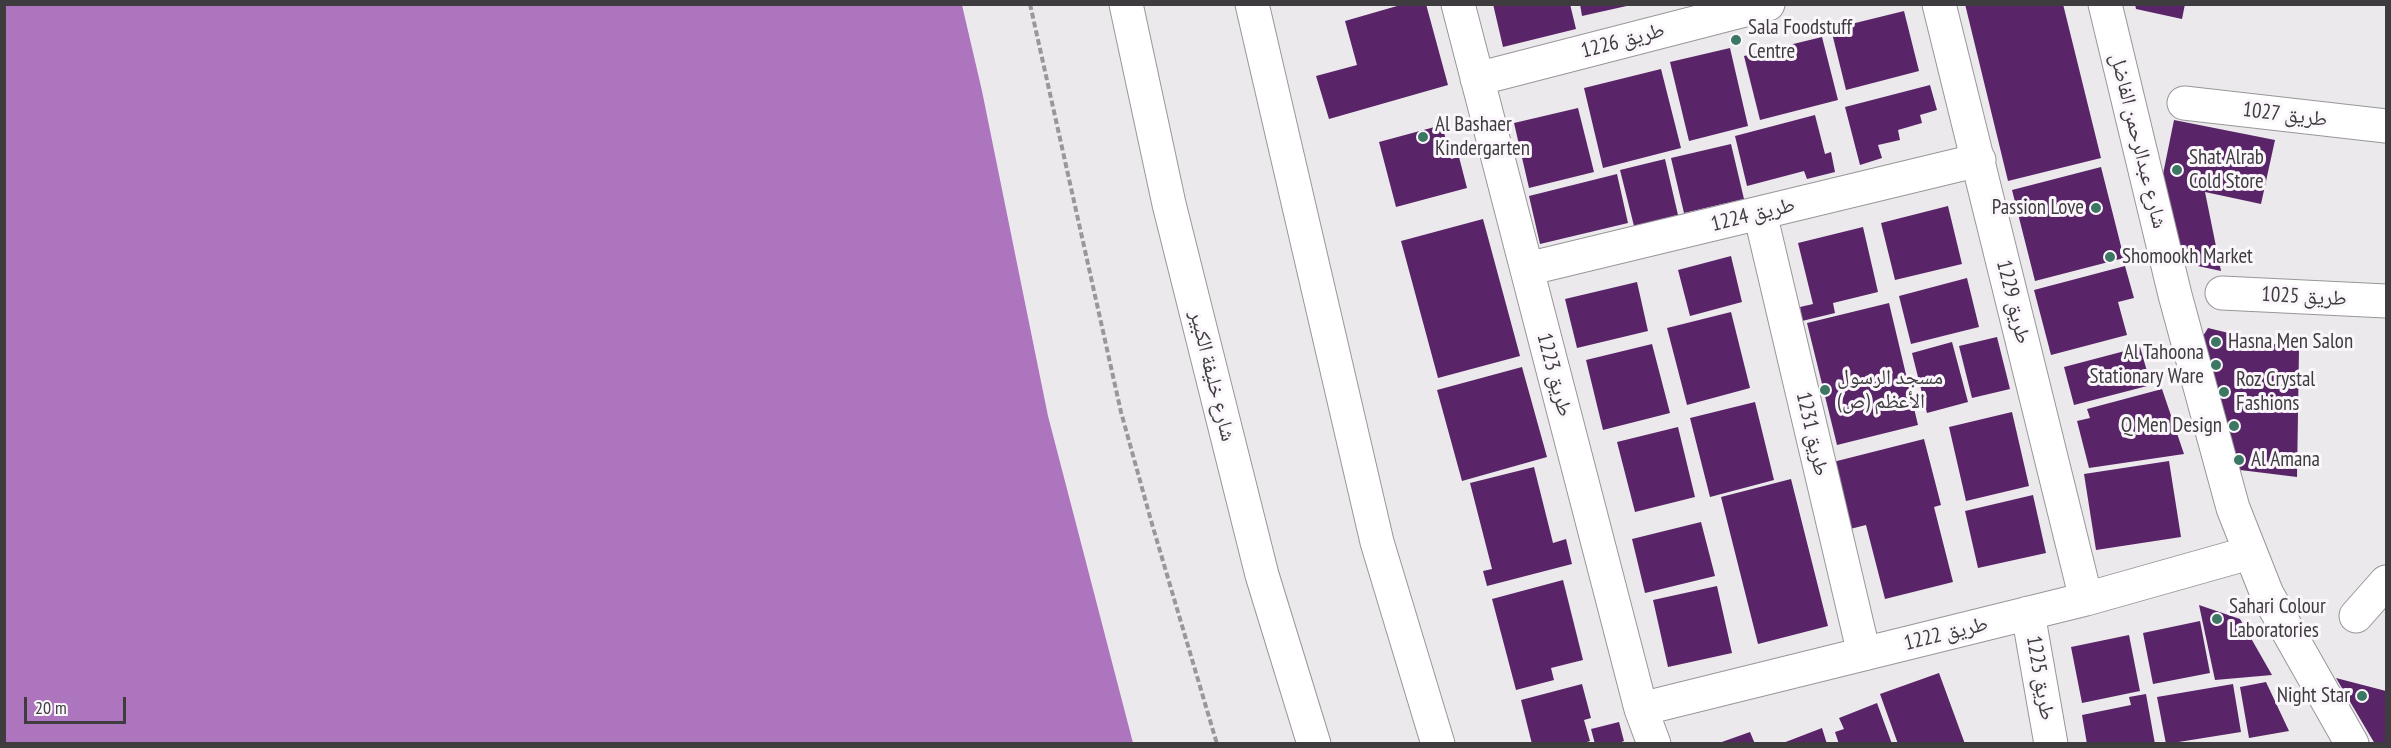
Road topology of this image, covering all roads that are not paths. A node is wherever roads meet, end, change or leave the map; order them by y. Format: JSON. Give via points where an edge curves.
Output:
{"nodes":[{"id":1,"x":1126,"y":4,"type":"edge"},
{"id":2,"x":1252,"y":4,"type":"edge"},
{"id":3,"x":1458,"y":4,"type":"edge"},
{"id":4,"x":1768,"y":4,"type":"edge"},
{"id":5,"x":1939,"y":4,"type":"edge"},
{"id":6,"x":2105,"y":4,"type":"edge"},
{"id":7,"x":1687,"y":14,"type":"edge"},
{"id":8,"x":1477,"y":80,"type":"junction"},
{"id":9,"x":2184,"y":103,"type":"dead end"},
{"id":10,"x":2386,"y":126,"type":"edge"},
{"id":11,"x":1979,"y":160,"type":"junction"},
{"id":12,"x":1761,"y":213,"type":"junction"},
{"id":13,"x":1527,"y":269,"type":"junction"},
{"id":14,"x":2222,"y":293,"type":"dead end"},
{"id":15,"x":2386,"y":301,"type":"edge"},
{"id":16,"x":2249,"y":553,"type":"junction"},
{"id":17,"x":2386,"y":582,"type":"edge"},
{"id":18,"x":2086,"y":599,"type":"junction"},
{"id":19,"x":2028,"y":613,"type":"junction"},
{"id":20,"x":2356,"y":615,"type":"dead end"},
{"id":21,"x":1864,"y":654,"type":"junction"},
{"id":22,"x":2330,"y":703,"type":"junction"},
{"id":23,"x":1641,"y":709,"type":"junction"},
{"id":24,"x":1314,"y":744,"type":"edge"},
{"id":25,"x":1438,"y":744,"type":"edge"},
{"id":26,"x":1654,"y":744,"type":"edge"},
{"id":27,"x":2051,"y":744,"type":"edge"},
{"id":28,"x":2324,"y":744,"type":"edge"},
{"id":29,"x":2352,"y":744,"type":"edge"}],
"edges":[{"from":1,"to":24,"type":"street","name":"شارع خليفة الكبير","via":[[1169,204],[1262,575]]},
{"from":2,"to":25,"type":"street","via":[[1377,542]]},
{"from":3,"to":8,"type":"street","name":"طريق 1223"},
{"from":4,"to":7,"type":"street","name":"طريق 1226"},
{"from":5,"to":11,"type":"street","name":"طريق 1229"},
{"from":6,"to":16,"type":"street","name":"شارع عبدالرحمن الفاضل","via":[[2175,295]]},
{"from":7,"to":8,"type":"street","name":"طريق 1226"},
{"from":8,"to":13,"type":"street","name":"طريق 1223"},
{"from":9,"to":10,"type":"street","name":"طريق 1027"},
{"from":11,"to":12,"type":"street","name":"طريق 1224"},
{"from":11,"to":18,"type":"street","name":"طريق 1229"},
{"from":12,"to":13,"type":"street","name":"طريق 1224"},
{"from":12,"to":21,"type":"street","name":"طريق 1231"},
{"from":13,"to":23,"type":"street","name":"طريق 1223"},
{"from":14,"to":15,"type":"street","name":"طريق 1025"},
{"from":16,"to":18,"type":"street","name":"طريق 1222"},
{"from":16,"to":22,"type":"street","name":"شارع عبدالرحمن الفاضل","via":[[2267,594]]},
{"from":17,"to":20,"type":"street"},
{"from":18,"to":19,"type":"street","name":"طريق 1222"},
{"from":19,"to":21,"type":"street","name":"طريق 1222"},
{"from":19,"to":27,"type":"street","name":"طريق 1225"},
{"from":21,"to":23,"type":"street","name":"طريق 1222"},
{"from":22,"to":28,"type":"street"},
{"from":22,"to":29,"type":"street","name":"شارع عبدالرحمن الفاضل"},
{"from":23,"to":26,"type":"street","name":"طريق 1223"}]}
